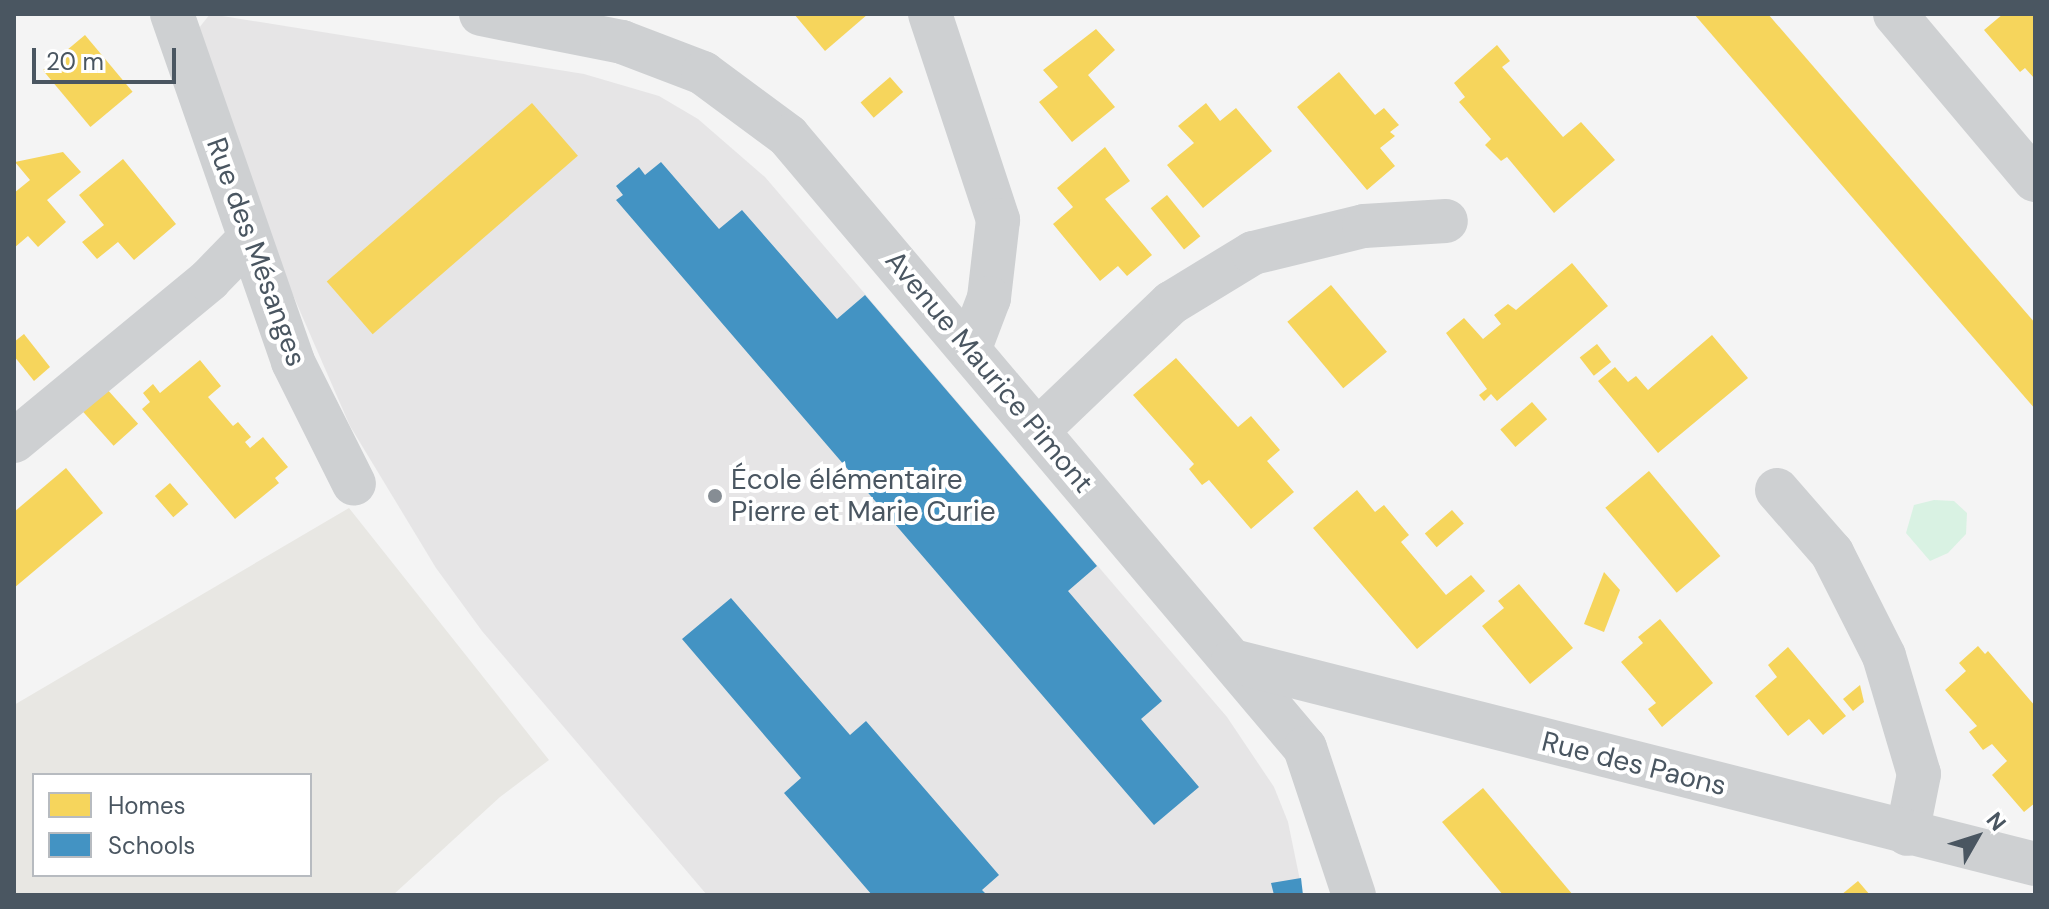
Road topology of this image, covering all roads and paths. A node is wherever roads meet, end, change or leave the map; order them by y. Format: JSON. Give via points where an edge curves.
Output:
{"nodes":[{"id":1,"x":172,"y":14,"type":"edge"},
{"id":2,"x":481,"y":14,"type":"edge"},
{"id":3,"x":930,"y":14,"type":"edge"},
{"id":4,"x":1895,"y":14,"type":"edge"},
{"id":5,"x":2035,"y":180,"type":"edge"},
{"id":6,"x":1446,"y":221,"type":"dead end"},
{"id":7,"x":249,"y":239,"type":"junction"},
{"id":8,"x":970,"y":348,"type":"junction"},
{"id":9,"x":1038,"y":430,"type":"junction"},
{"id":10,"x":14,"y":441,"type":"edge"},
{"id":11,"x":354,"y":484,"type":"dead end"},
{"id":12,"x":1777,"y":490,"type":"dead end"},
{"id":13,"x":1233,"y":661,"type":"junction"},
{"id":14,"x":1907,"y":834,"type":"junction"},
{"id":15,"x":2035,"y":864,"type":"edge"},
{"id":16,"x":1354,"y":895,"type":"edge"}],
"edges":[{"from":1,"to":7,"type":"street","name":"Rue des Mésanges"},
{"from":2,"to":8,"type":"street","name":"Avenue Maurice Pimont","via":[[622,42],[703,73],[788,136]]},
{"from":3,"to":8,"type":"street","via":[[998,220],[989,298]]},
{"from":4,"to":5,"type":"street"},
{"from":6,"to":9,"type":"street","via":[[1364,226],[1253,253],[1171,303]]},
{"from":7,"to":10,"type":"street","via":[[209,280]]},
{"from":7,"to":11,"type":"street","name":"Rue des Mésanges","via":[[293,362]]},
{"from":8,"to":9,"type":"street","name":"Avenue Maurice Pimont"},
{"from":9,"to":13,"type":"street","name":"Avenue Maurice Pimont"},
{"from":12,"to":14,"type":"street","via":[[1832,553],[1884,656],[1919,774]]},
{"from":13,"to":14,"type":"street","name":"Rue des Paons"},
{"from":13,"to":16,"type":"street","name":"Avenue Maurice Pimont","via":[[1305,748]]},
{"from":14,"to":15,"type":"street","name":"Rue des Paons"}]}
